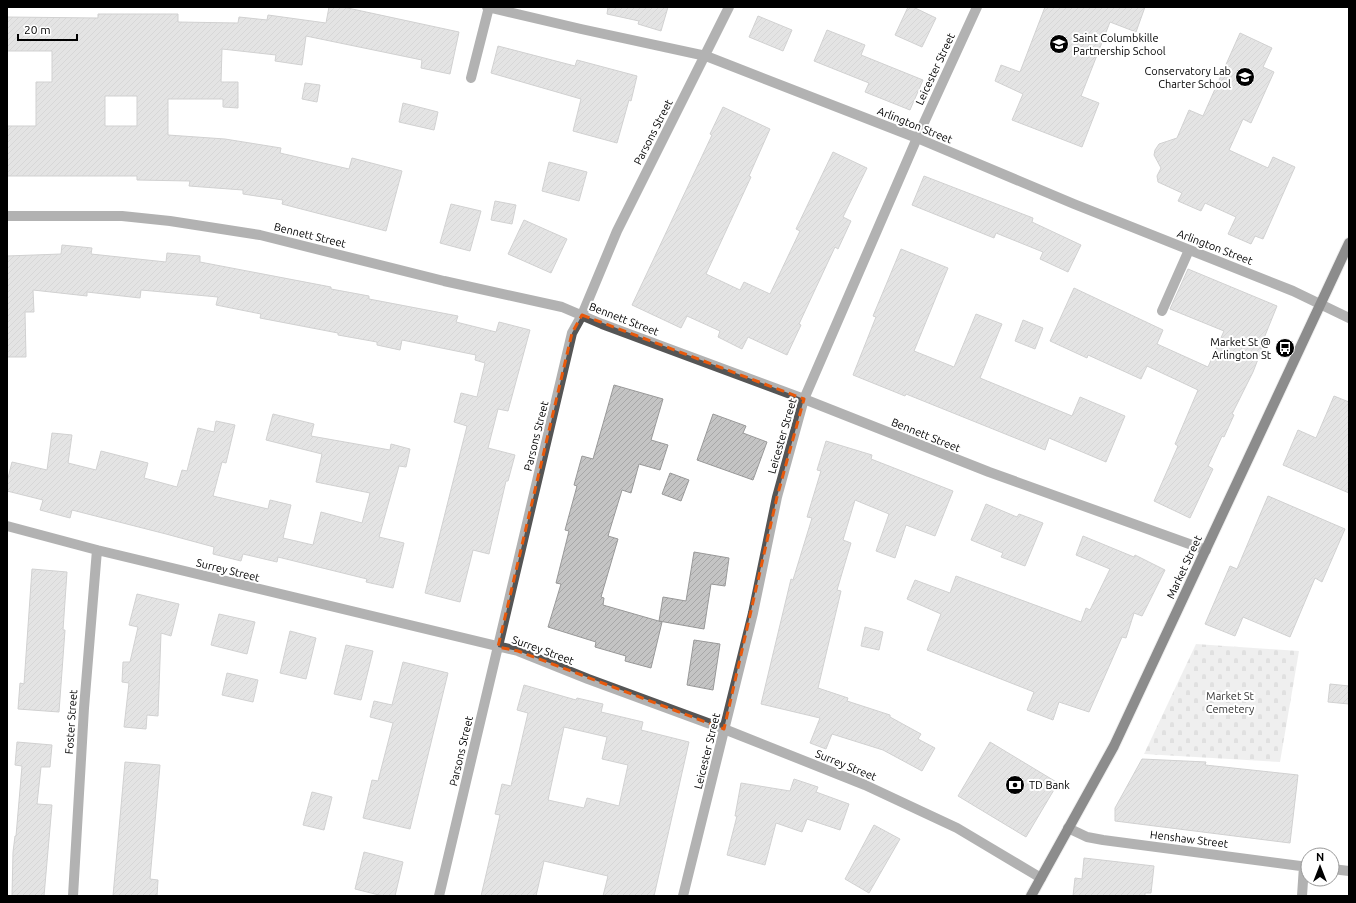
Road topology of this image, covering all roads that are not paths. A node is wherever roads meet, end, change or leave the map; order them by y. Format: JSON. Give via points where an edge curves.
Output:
{"nodes":[{"id":1,"x":488,"y":7,"type":"edge"},
{"id":2,"x":729,"y":7,"type":"edge"},
{"id":3,"x":978,"y":7,"type":"edge"},
{"id":4,"x":706,"y":56,"type":"junction"},
{"id":5,"x":471,"y":78,"type":"dead end"},
{"id":6,"x":917,"y":138,"type":"junction"},
{"id":7,"x":7,"y":216,"type":"edge"},
{"id":8,"x":1349,"y":243,"type":"edge"},
{"id":9,"x":1189,"y":250,"type":"junction"},
{"id":10,"x":1321,"y":304,"type":"junction"},
{"id":11,"x":1162,"y":311,"type":"dead end"},
{"id":12,"x":582,"y":315,"type":"junction"},
{"id":13,"x":1349,"y":318,"type":"edge"},
{"id":14,"x":804,"y":399,"type":"junction"},
{"id":15,"x":7,"y":526,"type":"edge"},
{"id":16,"x":97,"y":550,"type":"junction"},
{"id":17,"x":1206,"y":550,"type":"junction"},
{"id":18,"x":498,"y":647,"type":"junction"},
{"id":19,"x":724,"y":729,"type":"junction"},
{"id":20,"x":1068,"y":828,"type":"junction"},
{"id":21,"x":1300,"y":865,"type":"edge"},
{"id":22,"x":1041,"y":878,"type":"junction"},
{"id":23,"x":73,"y":896,"type":"edge"},
{"id":24,"x":439,"y":896,"type":"edge"},
{"id":25,"x":683,"y":896,"type":"edge"},
{"id":26,"x":1031,"y":896,"type":"edge"}],
"edges":[{"from":1,"to":4,"type":"street","name":"Arlington Street","via":[[581,30]]},
{"from":1,"to":5,"type":"street"},
{"from":2,"to":4,"type":"street","name":"Parsons Street"},
{"from":3,"to":6,"type":"street","name":"Leicester Street"},
{"from":4,"to":6,"type":"street","name":"Arlington Street"},
{"from":4,"to":12,"type":"street","name":"Parsons Street","via":[[617,230]]},
{"from":6,"to":9,"type":"street","name":"Arlington Street"},
{"from":6,"to":14,"type":"street","name":"Leicester Street"},
{"from":7,"to":12,"type":"street","name":"Bennett Street","via":[[122,216],[260,235],[444,281],[552,304]]},
{"from":8,"to":10,"type":"main road","name":"Market Street"},
{"from":9,"to":10,"type":"street","name":"Arlington Street","via":[[1293,290]]},
{"from":9,"to":11,"type":"street"},
{"from":10,"to":13,"type":"street","name":"Arlington Street"},
{"from":10,"to":17,"type":"main road","name":"Market Street"},
{"from":12,"to":14,"type":"street","name":"Bennett Street"},
{"from":12,"to":18,"type":"street","name":"Parsons Street","via":[[572,333]]},
{"from":14,"to":17,"type":"street","name":"Bennett Street","via":[[989,472]]},
{"from":14,"to":19,"type":"street","name":"Leicester Street","via":[[777,496],[753,612]]},
{"from":15,"to":16,"type":"street","name":"Surrey Street"},
{"from":16,"to":18,"type":"street","name":"Surrey Street"},
{"from":16,"to":23,"type":"street","name":"Foster Street","via":[[84,708]]},
{"from":17,"to":20,"type":"main road","name":"Market Street","via":[[1114,746]]},
{"from":18,"to":19,"type":"street","name":"Surrey Street","via":[[518,651]]},
{"from":18,"to":24,"type":"street","name":"Parsons Street"},
{"from":19,"to":22,"type":"street","name":"Surrey Street","via":[[865,785],[944,822]]},
{"from":19,"to":25,"type":"street","name":"Leicester Street"},
{"from":20,"to":21,"type":"street","name":"Henshaw Street","via":[[1087,837],[1103,840]]},
{"from":20,"to":22,"type":"main road","name":"Market Street"},
{"from":22,"to":26,"type":"main road","name":"Market Street"}]}
